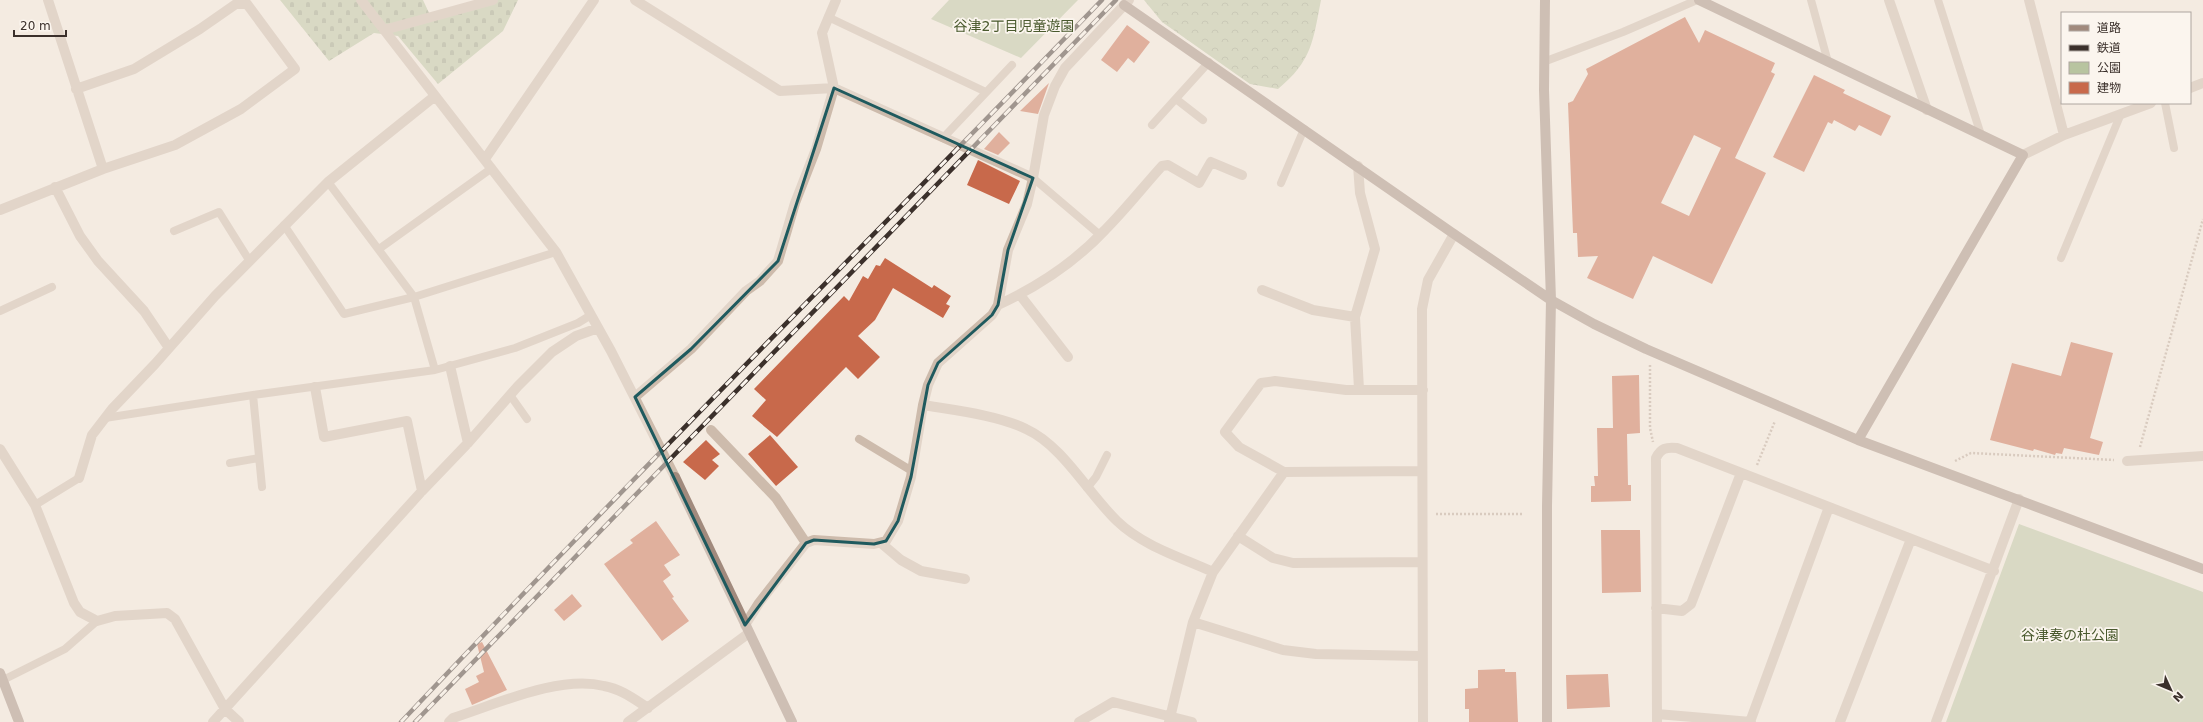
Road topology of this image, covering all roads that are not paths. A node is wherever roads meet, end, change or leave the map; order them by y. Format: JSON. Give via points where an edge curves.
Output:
{"nodes":[{"id":1,"x":48,"y":0,"type":"edge"},
{"id":2,"x":361,"y":0,"type":"edge"},
{"id":3,"x":493,"y":0,"type":"edge"},
{"id":4,"x":594,"y":0,"type":"edge"},
{"id":5,"x":635,"y":0,"type":"edge"},
{"id":6,"x":836,"y":0,"type":"edge"},
{"id":7,"x":1545,"y":0,"type":"edge"},
{"id":8,"x":1698,"y":0,"type":"edge"},
{"id":9,"x":1811,"y":0,"type":"edge"},
{"id":10,"x":1889,"y":0,"type":"edge"},
{"id":11,"x":1938,"y":0,"type":"edge"},
{"id":12,"x":2029,"y":0,"type":"edge"},
{"id":13,"x":1126,"y":2,"type":"edge"},
{"id":14,"x":828,"y":17,"type":"junction"},
{"id":15,"x":384,"y":30,"type":"junction"},
{"id":16,"x":1546,"y":61,"type":"junction"},
{"id":17,"x":1208,"y":62,"type":"junction"},
{"id":18,"x":1828,"y":62,"type":"junction"},
{"id":19,"x":1012,"y":65,"type":"dead end"},
{"id":20,"x":2203,"y":83,"type":"edge"},
{"id":21,"x":834,"y":88,"type":"junction"},
{"id":22,"x":2191,"y":88,"type":"edge"},
{"id":23,"x":76,"y":89,"type":"junction"},
{"id":24,"x":986,"y":92,"type":"junction"},
{"id":25,"x":435,"y":96,"type":"junction"},
{"id":26,"x":1176,"y":98,"type":"junction"},
{"id":27,"x":2149,"y":104,"type":"edge"},
{"id":28,"x":2165,"y":104,"type":"edge"},
{"id":29,"x":1928,"y":110,"type":"junction"},
{"id":30,"x":2120,"y":116,"type":"junction"},
{"id":31,"x":1203,"y":120,"type":"dead end"},
{"id":32,"x":1152,"y":125,"type":"dead end"},
{"id":33,"x":1304,"y":129,"type":"junction"},
{"id":34,"x":1981,"y":135,"type":"junction"},
{"id":35,"x":2064,"y":135,"type":"junction"},
{"id":36,"x":943,"y":138,"type":"junction"},
{"id":37,"x":2174,"y":148,"type":"dead end"},
{"id":38,"x":2022,"y":155,"type":"junction"},
{"id":39,"x":485,"y":159,"type":"junction"},
{"id":40,"x":1358,"y":166,"type":"junction"},
{"id":41,"x":492,"y":168,"type":"junction"},
{"id":42,"x":103,"y":169,"type":"junction"},
{"id":43,"x":1242,"y":175,"type":"dead end"},
{"id":44,"x":1034,"y":178,"type":"junction"},
{"id":45,"x":328,"y":182,"type":"junction"},
{"id":46,"x":1281,"y":183,"type":"dead end"},
{"id":47,"x":55,"y":187,"type":"junction"},
{"id":48,"x":0,"y":210,"type":"edge"},
{"id":49,"x":284,"y":225,"type":"junction"},
{"id":50,"x":174,"y":230,"type":"dead end"},
{"id":51,"x":1454,"y":234,"type":"junction"},
{"id":52,"x":1100,"y":235,"type":"junction"},
{"id":53,"x":379,"y":249,"type":"junction"},
{"id":54,"x":556,"y":252,"type":"junction"},
{"id":55,"x":2061,"y":258,"type":"dead end"},
{"id":56,"x":249,"y":260,"type":"junction"},
{"id":57,"x":52,"y":287,"type":"dead end"},
{"id":58,"x":1262,"y":290,"type":"dead end"},
{"id":59,"x":1020,"y":295,"type":"junction"},
{"id":60,"x":414,"y":297,"type":"junction"},
{"id":61,"x":1551,"y":300,"type":"junction"},
{"id":62,"x":998,"y":305,"type":"junction"},
{"id":63,"x":0,"y":311,"type":"edge"},
{"id":64,"x":591,"y":315,"type":"junction"},
{"id":65,"x":1355,"y":317,"type":"junction"},
{"id":66,"x":598,"y":328,"type":"junction"},
{"id":67,"x":168,"y":348,"type":"junction"},
{"id":68,"x":1068,"y":357,"type":"dead end"},
{"id":69,"x":450,"y":366,"type":"junction"},
{"id":70,"x":435,"y":370,"type":"junction"},
{"id":71,"x":315,"y":387,"type":"junction"},
{"id":72,"x":1359,"y":389,"type":"junction"},
{"id":73,"x":1423,"y":390,"type":"junction"},
{"id":74,"x":510,"y":394,"type":"junction"},
{"id":75,"x":253,"y":395,"type":"junction"},
{"id":76,"x":634,"y":397,"type":"junction"},
{"id":77,"x":923,"y":406,"type":"junction"},
{"id":78,"x":105,"y":418,"type":"junction"},
{"id":79,"x":527,"y":418,"type":"dead end"},
{"id":80,"x":711,"y":430,"type":"dead end"},
{"id":81,"x":859,"y":439,"type":"dead end"},
{"id":82,"x":1858,"y":440,"type":"junction"},
{"id":83,"x":468,"y":443,"type":"junction"},
{"id":84,"x":0,"y":449,"type":"edge"},
{"id":85,"x":1107,"y":454,"type":"dead end"},
{"id":86,"x":2203,"y":456,"type":"edge"},
{"id":87,"x":259,"y":458,"type":"junction"},
{"id":88,"x":2131,"y":461,"type":"road end"},
{"id":89,"x":230,"y":463,"type":"dead end"},
{"id":90,"x":912,"y":472,"type":"junction"},
{"id":91,"x":1284,"y":472,"type":"junction"},
{"id":92,"x":1422,"y":472,"type":"junction"},
{"id":93,"x":1741,"y":473,"type":"junction"},
{"id":94,"x":79,"y":478,"type":"joint"},
{"id":95,"x":262,"y":487,"type":"dead end"},
{"id":96,"x":1087,"y":488,"type":"junction"},
{"id":97,"x":422,"y":491,"type":"junction"},
{"id":98,"x":2019,"y":499,"type":"junction"},
{"id":99,"x":35,"y":505,"type":"junction"},
{"id":100,"x":1829,"y":507,"type":"junction"},
{"id":101,"x":1238,"y":536,"type":"junction"},
{"id":102,"x":1911,"y":539,"type":"junction"},
{"id":103,"x":806,"y":543,"type":"junction"},
{"id":104,"x":880,"y":543,"type":"junction"},
{"id":105,"x":1422,"y":562,"type":"junction"},
{"id":106,"x":2203,"y":569,"type":"edge"},
{"id":107,"x":1994,"y":570,"type":"junction"},
{"id":108,"x":1213,"y":572,"type":"junction"},
{"id":109,"x":965,"y":579,"type":"dead end"},
{"id":110,"x":1656,"y":608,"type":"junction"},
{"id":111,"x":97,"y":621,"type":"junction"},
{"id":112,"x":1193,"y":622,"type":"junction"},
{"id":113,"x":747,"y":629,"type":"junction"},
{"id":114,"x":1422,"y":656,"type":"junction"},
{"id":115,"x":1,"y":677,"type":"edge"},
{"id":116,"x":648,"y":708,"type":"junction"},
{"id":117,"x":224,"y":709,"type":"junction"},
{"id":118,"x":1657,"y":718,"type":"edge"},
{"id":119,"x":1169,"y":720,"type":"edge"},
{"id":120,"x":20,"y":722,"type":"edge"},
{"id":121,"x":213,"y":722,"type":"edge"},
{"id":122,"x":239,"y":722,"type":"edge"},
{"id":123,"x":450,"y":722,"type":"edge"},
{"id":124,"x":628,"y":722,"type":"edge"},
{"id":125,"x":792,"y":722,"type":"edge"},
{"id":126,"x":1078,"y":722,"type":"edge"},
{"id":127,"x":1192,"y":722,"type":"edge"},
{"id":128,"x":1423,"y":722,"type":"edge"},
{"id":129,"x":1547,"y":722,"type":"edge"},
{"id":130,"x":1751,"y":722,"type":"edge"},
{"id":131,"x":1840,"y":722,"type":"edge"},
{"id":132,"x":1936,"y":722,"type":"edge"}],
"edges":[{"from":1,"to":23,"type":"street"},
{"from":2,"to":15,"type":"street"},
{"from":3,"to":15,"type":"street"},
{"from":4,"to":39,"type":"street"},
{"from":5,"to":21,"type":"street","via":[[780,91]]},
{"from":6,"to":14,"type":"street"},
{"from":7,"to":16,"type":"street"},
{"from":8,"to":16,"type":"lane"},
{"from":8,"to":18,"type":"street"},
{"from":9,"to":18,"type":"lane"},
{"from":10,"to":29,"type":"street"},
{"from":11,"to":34,"type":"lane"},
{"from":12,"to":35,"type":"street"},
{"from":13,"to":17,"type":"street"},
{"from":13,"to":44,"type":"street","via":[[1065,68],[1055,86],[1044,115]]},
{"from":14,"to":21,"type":"street","via":[[822,33]]},
{"from":14,"to":24,"type":"lane"},
{"from":15,"to":25,"type":"street"},
{"from":16,"to":61,"type":"street","via":[[1544,90]]},
{"from":17,"to":26,"type":"lane"},
{"from":17,"to":33,"type":"street"},
{"from":18,"to":29,"type":"street"},
{"from":19,"to":24,"type":"lane"},
{"from":20,"to":22,"type":"street"},
{"from":21,"to":36,"type":"street"},
{"from":21,"to":76,"type":"street","via":[[778,261],[691,349]]},
{"from":23,"to":42,"type":"street"},
{"from":23,"to":42,"type":"street","via":[[134,69],[236,4],[247,4],[295,69],[241,109],[175,145]]},
{"from":24,"to":36,"type":"lane"},
{"from":25,"to":39,"type":"street"},
{"from":25,"to":45,"type":"street"},
{"from":26,"to":31,"type":"lane"},
{"from":26,"to":32,"type":"lane"},
{"from":27,"to":30,"type":"street"},
{"from":28,"to":37,"type":"lane"},
{"from":29,"to":34,"type":"street"},
{"from":30,"to":35,"type":"street"},
{"from":30,"to":55,"type":"lane"},
{"from":33,"to":40,"type":"street"},
{"from":33,"to":46,"type":"lane"},
{"from":34,"to":38,"type":"street"},
{"from":35,"to":38,"type":"street"},
{"from":36,"to":44,"type":"street"},
{"from":38,"to":82,"type":"street"},
{"from":39,"to":41,"type":"street"},
{"from":40,"to":51,"type":"street"},
{"from":40,"to":65,"type":"street","via":[[1360,193],[1375,249]]},
{"from":41,"to":53,"type":"lane"},
{"from":41,"to":54,"type":"street"},
{"from":42,"to":47,"type":"street"},
{"from":43,"to":52,"type":"street","via":[[1211,162],[1199,182],[1168,165],[1162,166]]},
{"from":44,"to":52,"type":"lane"},
{"from":44,"to":62,"type":"street","via":[[1008,250]]},
{"from":45,"to":49,"type":"street"},
{"from":45,"to":53,"type":"lane"},
{"from":47,"to":48,"type":"street"},
{"from":47,"to":67,"type":"street","via":[[80,236],[98,261],[144,311]]},
{"from":49,"to":56,"type":"street"},
{"from":49,"to":60,"type":"lane","via":[[344,314]]},
{"from":50,"to":56,"type":"lane","via":[[219,212]]},
{"from":51,"to":61,"type":"street"},
{"from":51,"to":73,"type":"street","via":[[1428,280],[1422,309]]},
{"from":52,"to":59,"type":"street","via":[[1078,255]]},
{"from":53,"to":60,"type":"lane"},
{"from":54,"to":60,"type":"lane"},
{"from":54,"to":64,"type":"street"},
{"from":56,"to":67,"type":"street"},
{"from":57,"to":63,"type":"lane"},
{"from":58,"to":65,"type":"street","via":[[1313,310]]},
{"from":59,"to":62,"type":"street"},
{"from":59,"to":68,"type":"street"},
{"from":60,"to":70,"type":"lane"},
{"from":61,"to":82,"type":"street","via":[[1646,349]]},
{"from":61,"to":129,"type":"street","via":[[1547,506]]},
{"from":62,"to":77,"type":"street","via":[[992,315],[938,364],[928,386]]},
{"from":64,"to":66,"type":"street"},
{"from":64,"to":69,"type":"lane","via":[[578,323],[514,348]]},
{"from":65,"to":72,"type":"street"},
{"from":66,"to":74,"type":"street","via":[[576,336],[552,352]]},
{"from":66,"to":76,"type":"street"},
{"from":67,"to":78,"type":"street"},
{"from":69,"to":70,"type":"lane"},
{"from":69,"to":83,"type":"street"},
{"from":70,"to":71,"type":"lane"},
{"from":71,"to":75,"type":"lane"},
{"from":71,"to":97,"type":"street","via":[[324,437],[407,421]]},
{"from":72,"to":73,"type":"street"},
{"from":72,"to":91,"type":"street","via":[[1346,390],[1275,381],[1261,383],[1225,432],[1239,447]]},
{"from":73,"to":92,"type":"street"},
{"from":74,"to":79,"type":"lane"},
{"from":74,"to":83,"type":"street"},
{"from":75,"to":78,"type":"lane"},
{"from":75,"to":87,"type":"lane"},
{"from":76,"to":113,"type":"street"},
{"from":77,"to":90,"type":"street"},
{"from":77,"to":96,"type":"street","via":[[968,412],[1026,428],[1056,450]]},
{"from":78,"to":94,"type":"street","via":[[92,435]]},
{"from":80,"to":103,"type":"street","via":[[776,498]]},
{"from":81,"to":90,"type":"lane"},
{"from":82,"to":98,"type":"street"},
{"from":83,"to":97,"type":"street"},
{"from":84,"to":99,"type":"street"},
{"from":85,"to":96,"type":"lane","via":[[1096,477]]},
{"from":86,"to":88,"type":"street"},
{"from":87,"to":89,"type":"lane"},
{"from":87,"to":95,"type":"lane"},
{"from":90,"to":104,"type":"street","via":[[898,521],[886,541]]},
{"from":91,"to":92,"type":"street"},
{"from":91,"to":101,"type":"street"},
{"from":92,"to":105,"type":"street"},
{"from":93,"to":100,"type":"street"},
{"from":93,"to":110,"type":"street","via":[[1691,604],[1682,611]]},
{"from":93,"to":110,"type":"street","via":[[1677,448],[1666,447],[1660,451],[1656,458]]},
{"from":94,"to":99,"type":"lane"},
{"from":96,"to":108,"type":"street","via":[[1118,522],[1137,536]]},
{"from":97,"to":117,"type":"street"},
{"from":98,"to":106,"type":"street"},
{"from":98,"to":107,"type":"street"},
{"from":99,"to":111,"type":"street","via":[[74,603],[80,612]]},
{"from":100,"to":102,"type":"street"},
{"from":100,"to":130,"type":"street"},
{"from":101,"to":105,"type":"street","via":[[1273,558],[1293,563]]},
{"from":101,"to":108,"type":"street"},
{"from":102,"to":107,"type":"street"},
{"from":102,"to":131,"type":"street"},
{"from":103,"to":104,"type":"street","via":[[814,540]]},
{"from":103,"to":113,"type":"street","via":[[759,603]]},
{"from":104,"to":109,"type":"street","via":[[901,560],[921,570]]},
{"from":105,"to":114,"type":"street"},
{"from":107,"to":132,"type":"street"},
{"from":108,"to":112,"type":"street"},
{"from":110,"to":118,"type":"street"},
{"from":111,"to":115,"type":"lane","via":[[65,649]]},
{"from":111,"to":117,"type":"street","via":[[115,616],[167,613],[175,619]]},
{"from":112,"to":114,"type":"street","via":[[1283,650],[1316,654]]},
{"from":112,"to":119,"type":"street"},
{"from":113,"to":116,"type":"street"},
{"from":113,"to":125,"type":"street"},
{"from":114,"to":128,"type":"street"},
{"from":115,"to":120,"type":"street"},
{"from":116,"to":123,"type":"street","via":[[616,689],[604,685],[572,683],[544,689],[453,718]]},
{"from":116,"to":124,"type":"street"},
{"from":117,"to":121,"type":"street"},
{"from":117,"to":122,"type":"street"},
{"from":118,"to":130,"type":"street"},
{"from":119,"to":126,"type":"street","via":[[1113,702]]},
{"from":119,"to":127,"type":"street"}]}
